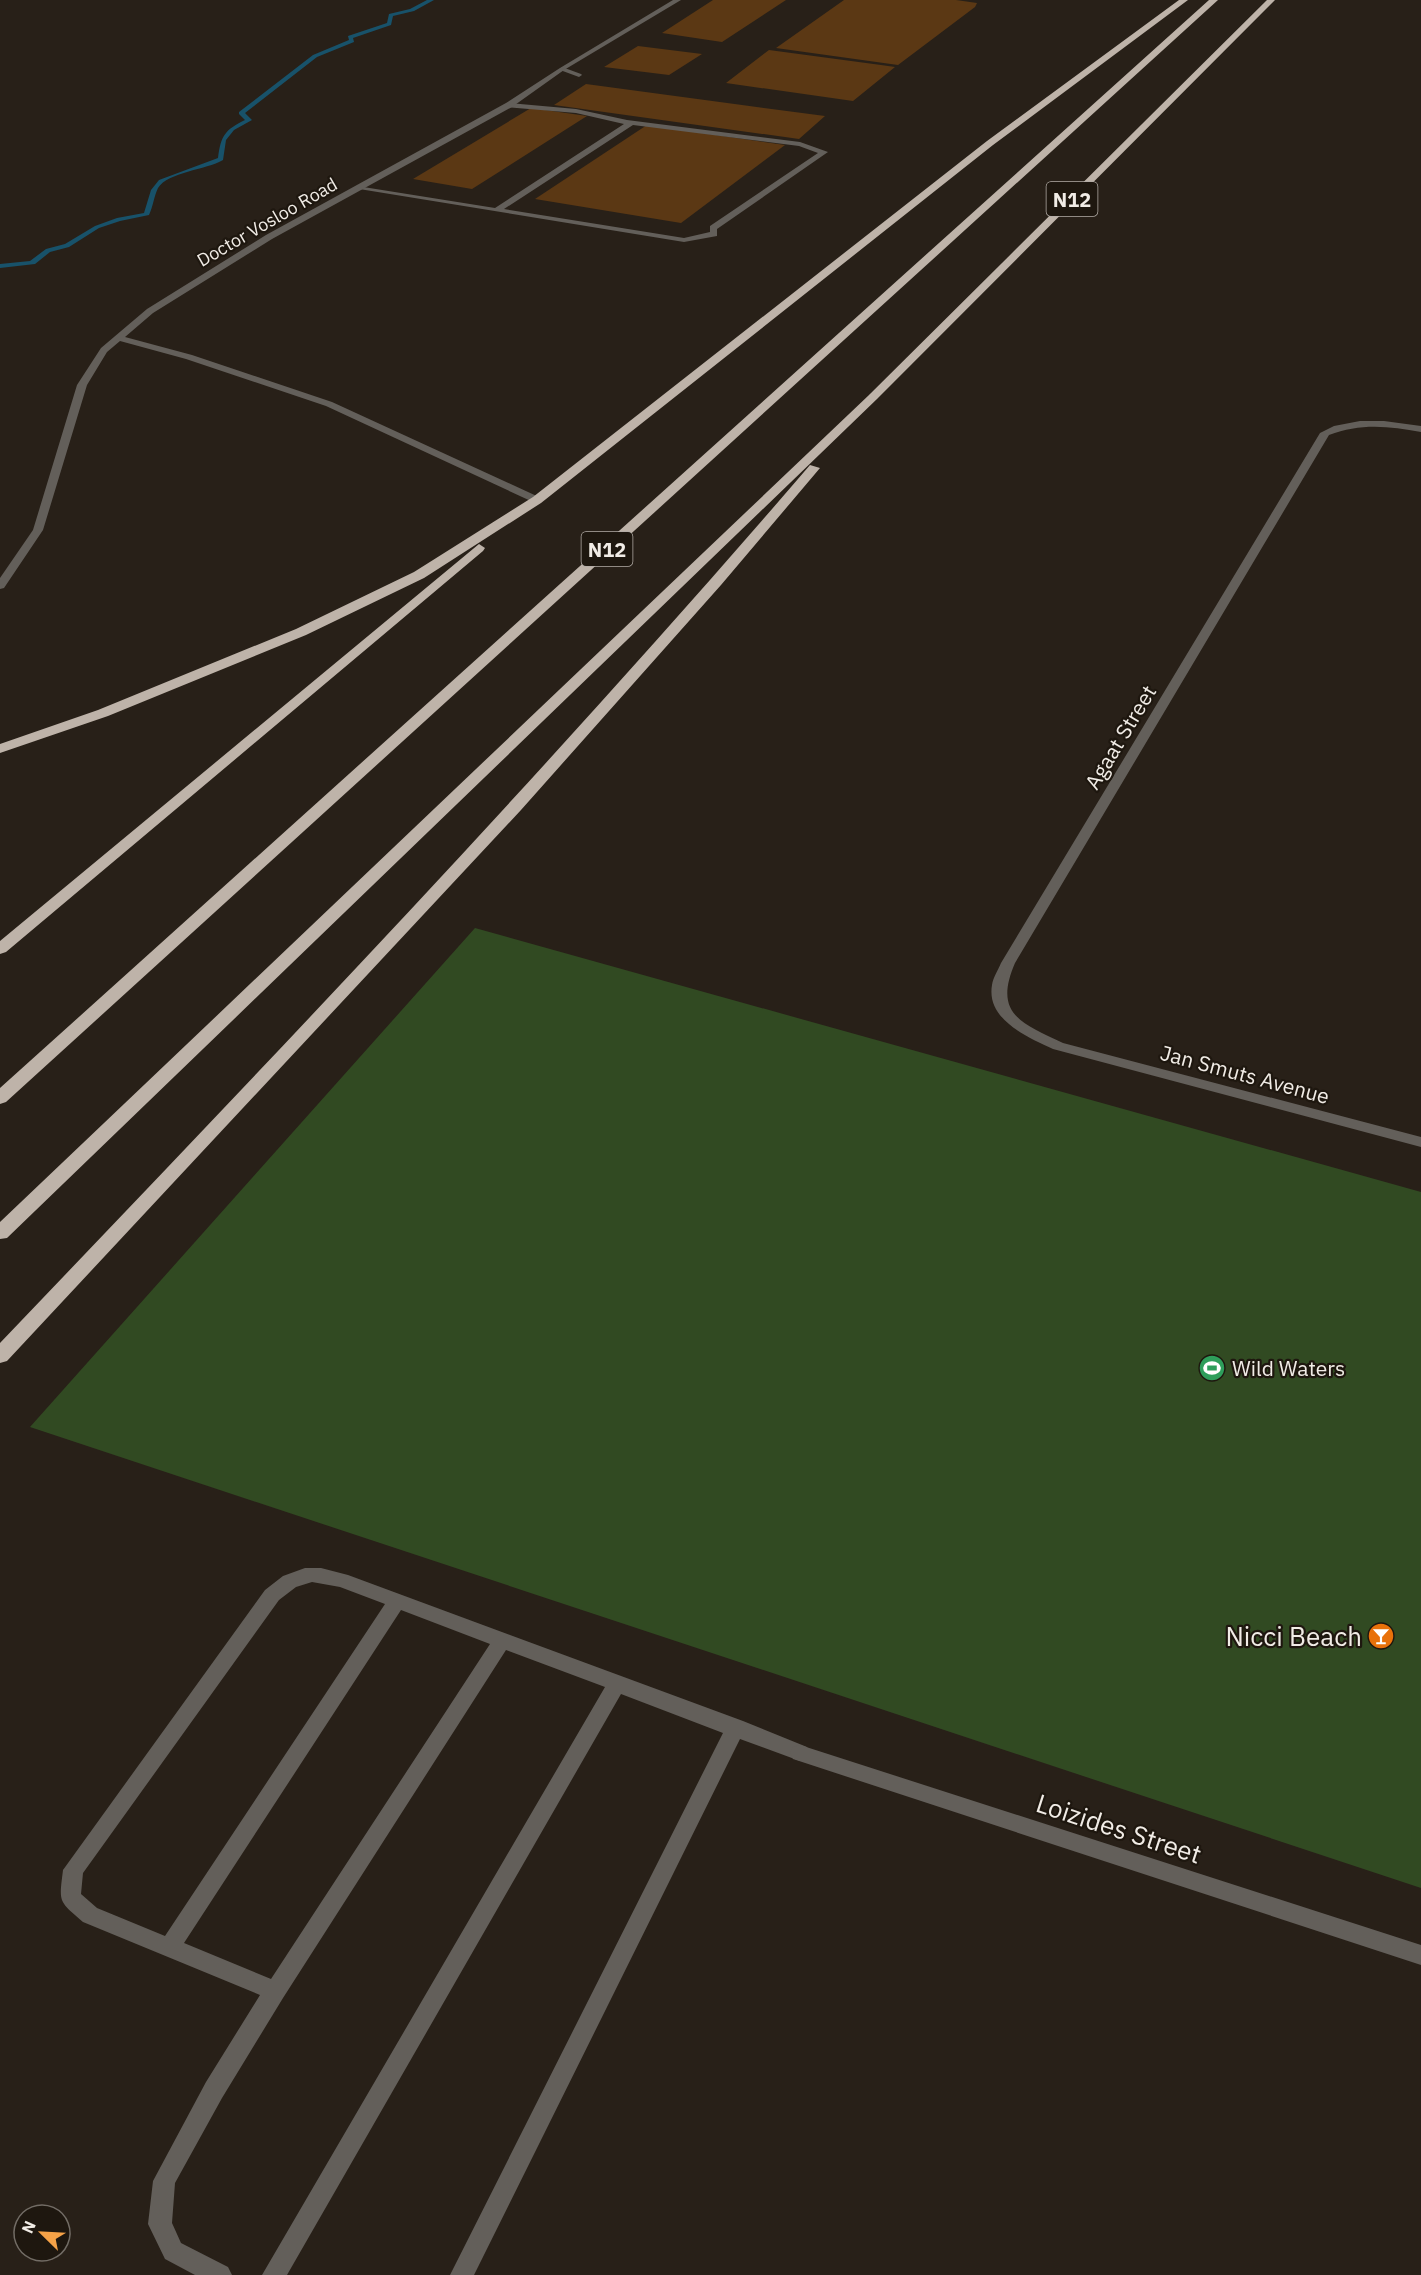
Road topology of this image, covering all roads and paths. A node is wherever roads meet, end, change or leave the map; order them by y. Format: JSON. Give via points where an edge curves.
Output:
{"nodes":[{"id":1,"x":678,"y":0,"type":"edge"},
{"id":2,"x":1184,"y":0,"type":"edge"},
{"id":3,"x":1214,"y":0,"type":"edge"},
{"id":4,"x":1271,"y":0,"type":"edge"},
{"id":5,"x":562,"y":69,"type":"junction"},
{"id":6,"x":579,"y":75,"type":"dead end"},
{"id":7,"x":510,"y":105,"type":"junction"},
{"id":8,"x":632,"y":122,"type":"junction"},
{"id":9,"x":357,"y":188,"type":"junction"},
{"id":10,"x":498,"y":209,"type":"junction"},
{"id":11,"x":119,"y":338,"type":"junction"},
{"id":12,"x":873,"y":397,"type":"junction"},
{"id":13,"x":1421,"y":429,"type":"edge"},
{"id":14,"x":537,"y":500,"type":"junction"},
{"id":15,"x":0,"y":586,"type":"edge"},
{"id":16,"x":0,"y":749,"type":"edge"},
{"id":17,"x":0,"y":949,"type":"edge"},
{"id":18,"x":1058,"y":1046,"type":"joint"},
{"id":19,"x":0,"y":1098,"type":"edge"},
{"id":20,"x":1421,"y":1142,"type":"edge"},
{"id":21,"x":0,"y":1233,"type":"edge"},
{"id":22,"x":0,"y":1356,"type":"edge"},
{"id":23,"x":397,"y":1601,"type":"junction"},
{"id":24,"x":502,"y":1641,"type":"junction"},
{"id":25,"x":618,"y":1682,"type":"junction"},
{"id":26,"x":736,"y":1727,"type":"junction"},
{"id":27,"x":170,"y":1946,"type":"junction"},
{"id":28,"x":1421,"y":1955,"type":"edge"},
{"id":29,"x":275,"y":1991,"type":"junction"},
{"id":30,"x":220,"y":2275,"type":"edge"},
{"id":31,"x":274,"y":2275,"type":"edge"},
{"id":32,"x":462,"y":2275,"type":"edge"}],
"edges":[{"from":1,"to":5,"type":"street","name":"Doctor Vosloo Road"},
{"from":2,"to":14,"type":"highway","via":[[981,150]]},
{"from":3,"to":19,"type":"highway","number":"N12"},
{"from":4,"to":12,"type":"highway","number":"N12"},
{"from":5,"to":6,"type":"street"},
{"from":5,"to":7,"type":"street","name":"Doctor Vosloo Road"},
{"from":7,"to":8,"type":"street","via":[[576,111]]},
{"from":7,"to":9,"type":"street","name":"Doctor Vosloo Road"},
{"from":8,"to":10,"type":"street"},
{"from":8,"to":10,"type":"street","via":[[800,144],[824,152],[713,228],[714,234],[684,240]]},
{"from":9,"to":10,"type":"street"},
{"from":9,"to":11,"type":"street","name":"Doctor Vosloo Road","via":[[150,311]]},
{"from":11,"to":14,"type":"street","via":[[329,404]]},
{"from":11,"to":15,"type":"street","name":"Doctor Vosloo Road","via":[[104,350],[82,385],[38,530]]},
{"from":12,"to":21,"type":"highway","number":"N12"},
{"from":12,"to":22,"type":"highway","via":[[720,580],[510,813]]},
{"from":13,"to":18,"type":"street","name":"Agaat Street","via":[[1373,422],[1341,426],[1325,433],[1008,963],[999,987],[1004,1011],[1023,1029]]},
{"from":14,"to":16,"type":"highway","via":[[419,575],[301,632],[103,714]]},
{"from":14,"to":17,"type":"highway"},
{"from":18,"to":20,"type":"street","name":"Jan Smuts Avenue"},
{"from":23,"to":24,"type":"street","name":"Loizides Street"},
{"from":23,"to":27,"type":"street"},
{"from":23,"to":27,"type":"street","name":"Loizides Street","via":[[313,1572],[289,1582],[272,1595],[73,1870],[70,1898],[90,1915]]},
{"from":24,"to":25,"type":"street","name":"Loizides Street"},
{"from":24,"to":29,"type":"street"},
{"from":25,"to":26,"type":"street","name":"Loizides Street"},
{"from":25,"to":31,"type":"street"},
{"from":26,"to":28,"type":"street","name":"Loizides Street","via":[[800,1753]]},
{"from":26,"to":32,"type":"street"},
{"from":27,"to":29,"type":"street"},
{"from":29,"to":30,"type":"street","via":[[164,2181],[160,2224],[173,2251]]}]}
